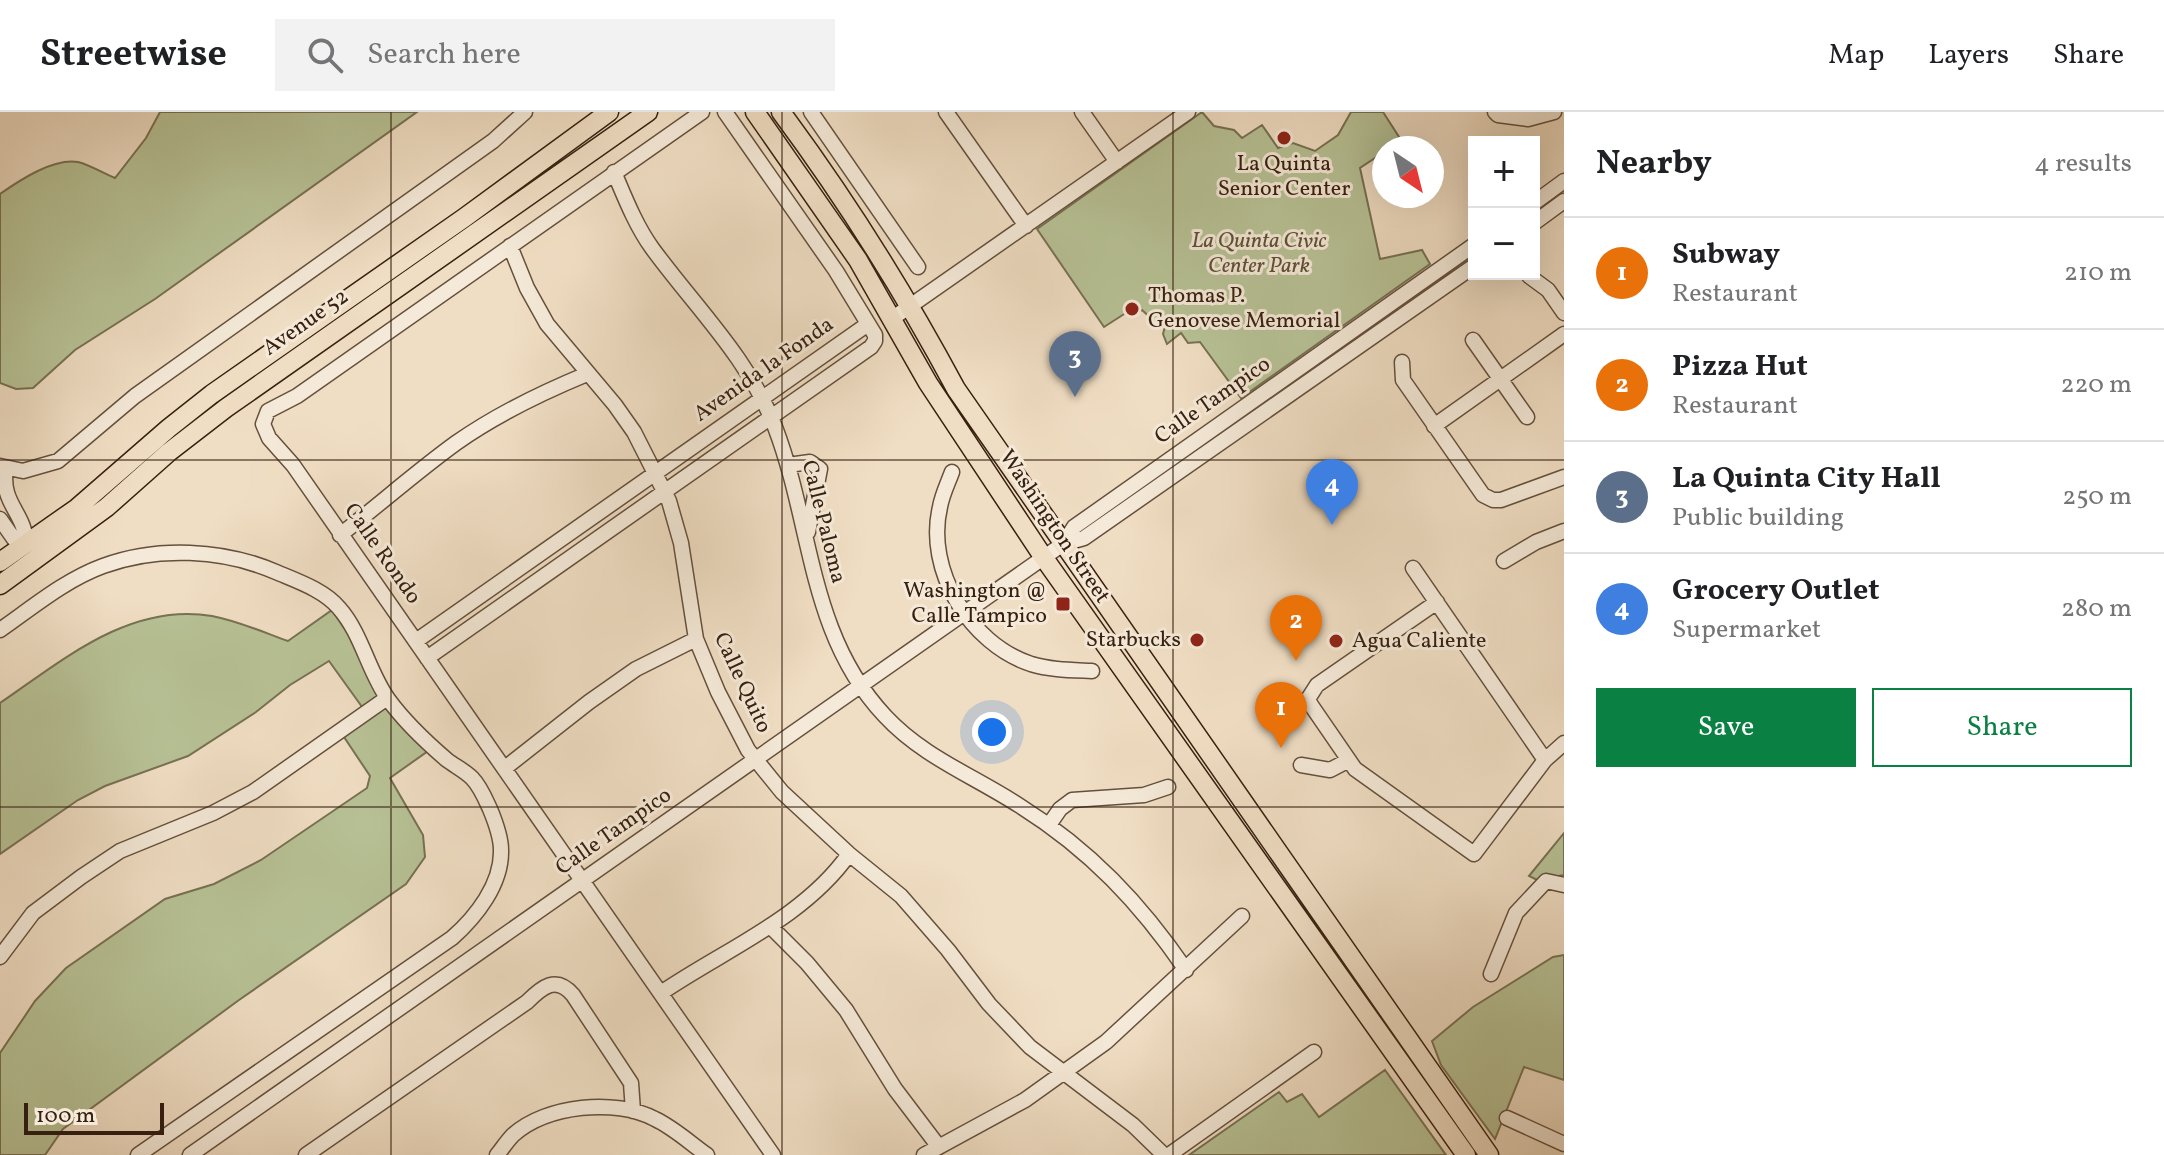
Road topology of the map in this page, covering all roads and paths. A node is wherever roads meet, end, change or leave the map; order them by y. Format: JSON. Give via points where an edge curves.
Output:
{"nodes":[{"id":1,"x":525,"y":112,"type":"edge"},
{"id":2,"x":609,"y":112,"type":"edge"},
{"id":3,"x":648,"y":112,"type":"edge"},
{"id":4,"x":702,"y":112,"type":"edge"},
{"id":5,"x":725,"y":112,"type":"edge"},
{"id":6,"x":755,"y":112,"type":"edge"},
{"id":7,"x":781,"y":112,"type":"edge"},
{"id":8,"x":811,"y":112,"type":"edge"},
{"id":9,"x":946,"y":112,"type":"edge"},
{"id":10,"x":1082,"y":112,"type":"edge"},
{"id":11,"x":1188,"y":112,"type":"edge"},
{"id":12,"x":1495,"y":112,"type":"edge"},
{"id":13,"x":1554,"y":112,"type":"edge"},
{"id":14,"x":1117,"y":162,"type":"junction"},
{"id":15,"x":614,"y":172,"type":"junction"},
{"id":16,"x":1564,"y":181,"type":"edge"},
{"id":17,"x":1564,"y":191,"type":"edge"},
{"id":18,"x":1540,"y":199,"type":"edge"},
{"id":19,"x":1561,"y":209,"type":"edge"},
{"id":20,"x":1540,"y":220,"type":"edge"},
{"id":21,"x":1026,"y":226,"type":"junction"},
{"id":22,"x":510,"y":246,"type":"junction"},
{"id":23,"x":1468,"y":249,"type":"edge"},
{"id":24,"x":918,"y":267,"type":"dead end"},
{"id":25,"x":1468,"y":270,"type":"edge"},
{"id":26,"x":1534,"y":280,"type":"edge"},
{"id":27,"x":911,"y":306,"type":"junction"},
{"id":28,"x":1564,"y":313,"type":"edge"},
{"id":29,"x":893,"y":318,"type":"junction"},
{"id":30,"x":868,"y":324,"type":"junction"},
{"id":31,"x":1564,"y":334,"type":"edge"},
{"id":32,"x":1473,"y":340,"type":"dead end"},
{"id":33,"x":1402,"y":362,"type":"dead end"},
{"id":34,"x":587,"y":374,"type":"junction"},
{"id":35,"x":1499,"y":378,"type":"junction"},
{"id":36,"x":762,"y":399,"type":"junction"},
{"id":37,"x":770,"y":417,"type":"junction"},
{"id":38,"x":1527,"y":417,"type":"dead end"},
{"id":39,"x":1434,"y":426,"type":"junction"},
{"id":40,"x":788,"y":465,"type":"junction"},
{"id":41,"x":3,"y":467,"type":"edge"},
{"id":42,"x":952,"y":472,"type":"dead end"},
{"id":43,"x":655,"y":473,"type":"junction"},
{"id":44,"x":1564,"y":477,"type":"edge"},
{"id":45,"x":1,"y":486,"type":"edge"},
{"id":46,"x":664,"y":492,"type":"junction"},
{"id":47,"x":0,"y":519,"type":"edge"},
{"id":48,"x":1564,"y":531,"type":"edge"},
{"id":49,"x":340,"y":535,"type":"junction"},
{"id":50,"x":806,"y":544,"type":"junction"},
{"id":51,"x":1063,"y":544,"type":"junction"},
{"id":52,"x":26,"y":545,"type":"junction"},
{"id":53,"x":1044,"y":558,"type":"junction"},
{"id":54,"x":1504,"y":561,"type":"dead end"},
{"id":55,"x":0,"y":562,"type":"edge"},
{"id":56,"x":1413,"y":568,"type":"dead end"},
{"id":57,"x":0,"y":585,"type":"edge"},
{"id":58,"x":1437,"y":602,"type":"junction"},
{"id":59,"x":965,"y":613,"type":"junction"},
{"id":60,"x":0,"y":630,"type":"edge"},
{"id":61,"x":696,"y":639,"type":"junction"},
{"id":62,"x":416,"y":641,"type":"junction"},
{"id":63,"x":427,"y":658,"type":"junction"},
{"id":64,"x":1092,"y":671,"type":"dead end"},
{"id":65,"x":861,"y":686,"type":"junction"},
{"id":66,"x":387,"y":698,"type":"junction"},
{"id":67,"x":1564,"y":743,"type":"edge"},
{"id":68,"x":756,"y":760,"type":"junction"},
{"id":69,"x":1349,"y":760,"type":"junction"},
{"id":70,"x":1545,"y":760,"type":"junction"},
{"id":71,"x":1301,"y":765,"type":"dead end"},
{"id":72,"x":505,"y":768,"type":"junction"},
{"id":73,"x":1168,"y":787,"type":"dead end"},
{"id":74,"x":1049,"y":825,"type":"junction"},
{"id":75,"x":849,"y":854,"type":"junction"},
{"id":76,"x":582,"y":880,"type":"junction"},
{"id":77,"x":1564,"y":885,"type":"edge"},
{"id":78,"x":1242,"y":916,"type":"dead end"},
{"id":79,"x":771,"y":927,"type":"junction"},
{"id":80,"x":0,"y":957,"type":"edge"},
{"id":81,"x":1186,"y":970,"type":"junction"},
{"id":82,"x":1491,"y":974,"type":"dead end"},
{"id":83,"x":661,"y":993,"type":"junction"},
{"id":84,"x":1314,"y":1052,"type":"dead end"},
{"id":85,"x":1064,"y":1073,"type":"junction"},
{"id":86,"x":633,"y":1111,"type":"junction"},
{"id":87,"x":1507,"y":1118,"type":"dead end"},
{"id":88,"x":1564,"y":1144,"type":"edge"},
{"id":89,"x":939,"y":1147,"type":"junction"},
{"id":90,"x":1462,"y":1149,"type":"edge"},
{"id":91,"x":138,"y":1155,"type":"edge"},
{"id":92,"x":190,"y":1155,"type":"edge"},
{"id":93,"x":306,"y":1155,"type":"edge"},
{"id":94,"x":497,"y":1155,"type":"edge"},
{"id":95,"x":707,"y":1155,"type":"edge"},
{"id":96,"x":773,"y":1155,"type":"edge"},
{"id":97,"x":924,"y":1155,"type":"edge"},
{"id":98,"x":1166,"y":1155,"type":"edge"},
{"id":99,"x":1489,"y":1155,"type":"edge"}],
"edges":[{"from":1,"to":41,"type":"street","via":[[493,141],[135,396],[58,461],[23,471]]},
{"from":2,"to":52,"type":"main road","name":"Avenue 52","via":[[212,394]]},
{"from":3,"to":57,"type":"main road","name":"Avenue 52","via":[[226,408],[107,507]]},
{"from":4,"to":15,"type":"street","name":"Calle Rondo"},
{"from":5,"to":30,"type":"street"},
{"from":6,"to":29,"type":"main road","name":"Washington Street"},
{"from":7,"to":27,"type":"main road","name":"Washington Street"},
{"from":8,"to":24,"type":"street"},
{"from":9,"to":21,"type":"street"},
{"from":10,"to":14,"type":"street"},
{"from":11,"to":14,"type":"street"},
{"from":12,"to":13,"type":"street","via":[[1528,119]]},
{"from":14,"to":21,"type":"street"},
{"from":15,"to":22,"type":"street","name":"Calle Rondo"},
{"from":15,"to":36,"type":"street","name":"Calle Paloma","via":[[651,246],[737,355]]},
{"from":16,"to":18,"type":"street"},
{"from":17,"to":19,"type":"street","via":[[1556,198]]},
{"from":19,"to":20,"type":"street"},
{"from":21,"to":27,"type":"street"},
{"from":22,"to":34,"type":"street","name":"Calle Quito","via":[[547,324]]},
{"from":22,"to":49,"type":"street","name":"Calle Rondo","via":[[264,417],[269,438]]},
{"from":23,"to":51,"type":"street","name":"Calle Tampico","via":[[1074,527]]},
{"from":25,"to":51,"type":"street","name":"Calle Tampico","via":[[1084,538]]},
{"from":26,"to":28,"type":"street"},
{"from":27,"to":29,"type":"street"},
{"from":27,"to":51,"type":"main road","name":"Washington Street","via":[[956,389]]},
{"from":29,"to":53,"type":"main road","name":"Washington Street","via":[[928,383]]},
{"from":30,"to":36,"type":"street","name":"Avenida la Fonda"},
{"from":30,"to":37,"type":"street","name":"Avenida la Fonda","via":[[875,335],[871,347]]},
{"from":31,"to":35,"type":"street"},
{"from":32,"to":35,"type":"street"},
{"from":33,"to":39,"type":"street","via":[[1403,380]]},
{"from":34,"to":43,"type":"street","name":"Calle Quito","via":[[634,432]]},
{"from":34,"to":49,"type":"street","via":[[505,412],[457,443]]},
{"from":35,"to":38,"type":"street"},
{"from":35,"to":39,"type":"street"},
{"from":36,"to":37,"type":"street","name":"Calle Paloma"},
{"from":36,"to":43,"type":"street","name":"Avenida la Fonda"},
{"from":37,"to":40,"type":"street","name":"Calle Paloma"},
{"from":37,"to":46,"type":"street","name":"Avenida la Fonda"},
{"from":39,"to":44,"type":"street","via":[[1487,498],[1513,497]]},
{"from":40,"to":50,"type":"street","name":"Calle Paloma"},
{"from":40,"to":50,"type":"street","via":[[810,462],[820,469]]},
{"from":41,"to":45,"type":"street"},
{"from":42,"to":59,"type":"street","via":[[939,508],[938,542],[943,571]]},
{"from":43,"to":46,"type":"street","name":"Calle Quito"},
{"from":43,"to":62,"type":"street","name":"Avenida la Fonda"},
{"from":45,"to":52,"type":"street","via":[[26,529]]},
{"from":46,"to":61,"type":"street","name":"Calle Quito","via":[[681,543]]},
{"from":46,"to":63,"type":"street","name":"Avenida la Fonda"},
{"from":47,"to":52,"type":"street","via":[[14,539]]},
{"from":48,"to":54,"type":"street"},
{"from":49,"to":62,"type":"street","name":"Calle Rondo"},
{"from":50,"to":65,"type":"street","name":"Calle Paloma","via":[[821,604],[841,655]]},
{"from":51,"to":53,"type":"street","name":"Calle Tampico"},
{"from":51,"to":99,"type":"main road","name":"Washington Street"},
{"from":52,"to":55,"type":"main road","name":"Avenue 52"},
{"from":53,"to":59,"type":"street","name":"Calle Tampico"},
{"from":53,"to":90,"type":"main road","name":"Washington Street"},
{"from":56,"to":58,"type":"street"},
{"from":58,"to":69,"type":"street","via":[[1310,695],[1311,705]]},
{"from":58,"to":70,"type":"street"},
{"from":59,"to":64,"type":"street","via":[[995,646],[1029,663]]},
{"from":59,"to":65,"type":"street","name":"Calle Tampico"},
{"from":60,"to":66,"type":"street","via":[[103,566],[168,553],[236,559],[306,585],[337,605]]},
{"from":61,"to":68,"type":"street","name":"Calle Quito"},
{"from":61,"to":72,"type":"street","via":[[636,669]]},
{"from":62,"to":63,"type":"street","name":"Calle Rondo"},
{"from":63,"to":72,"type":"street","name":"Calle Rondo"},
{"from":65,"to":68,"type":"street","name":"Calle Tampico"},
{"from":65,"to":74,"type":"street","name":"Calle Paloma","via":[[884,716],[929,754]]},
{"from":66,"to":80,"type":"street","via":[[253,792],[120,851],[81,877],[33,913]]},
{"from":66,"to":91,"type":"street","via":[[472,778],[484,796],[501,851],[489,893],[472,920],[452,938]]},
{"from":67,"to":70,"type":"street"},
{"from":68,"to":75,"type":"street","name":"Calle Quito","via":[[782,792]]},
{"from":68,"to":76,"type":"street","name":"Calle Tampico"},
{"from":69,"to":70,"type":"street","via":[[1362,775],[1474,854]]},
{"from":69,"to":71,"type":"street","via":[[1330,770]]},
{"from":72,"to":76,"type":"street","name":"Calle Rondo"},
{"from":73,"to":74,"type":"street","via":[[1144,795],[1072,800]]},
{"from":74,"to":81,"type":"street","name":"Calle Paloma","via":[[1130,897]]},
{"from":75,"to":79,"type":"street"},
{"from":75,"to":85,"type":"street","name":"Calle Quito","via":[[901,896],[989,1004]]},
{"from":76,"to":83,"type":"street","name":"Calle Rondo"},
{"from":76,"to":92,"type":"street","name":"Calle Tampico"},
{"from":77,"to":82,"type":"street","via":[[1546,881],[1516,913]]},
{"from":78,"to":81,"type":"street"},
{"from":79,"to":83,"type":"street"},
{"from":79,"to":89,"type":"street","via":[[846,1010]]},
{"from":81,"to":85,"type":"street"},
{"from":83,"to":96,"type":"street","name":"Calle Rondo"},
{"from":84,"to":98,"type":"street"},
{"from":85,"to":89,"type":"street"},
{"from":85,"to":98,"type":"street","name":"Calle Quito"},
{"from":86,"to":93,"type":"street","via":[[631,1083],[573,995],[554,983],[544,985]]},
{"from":86,"to":94,"type":"street","via":[[591,1106],[552,1113],[513,1135]]},
{"from":86,"to":95,"type":"street","via":[[655,1118]]},
{"from":87,"to":88,"type":"street"},
{"from":89,"to":97,"type":"street"}]}
